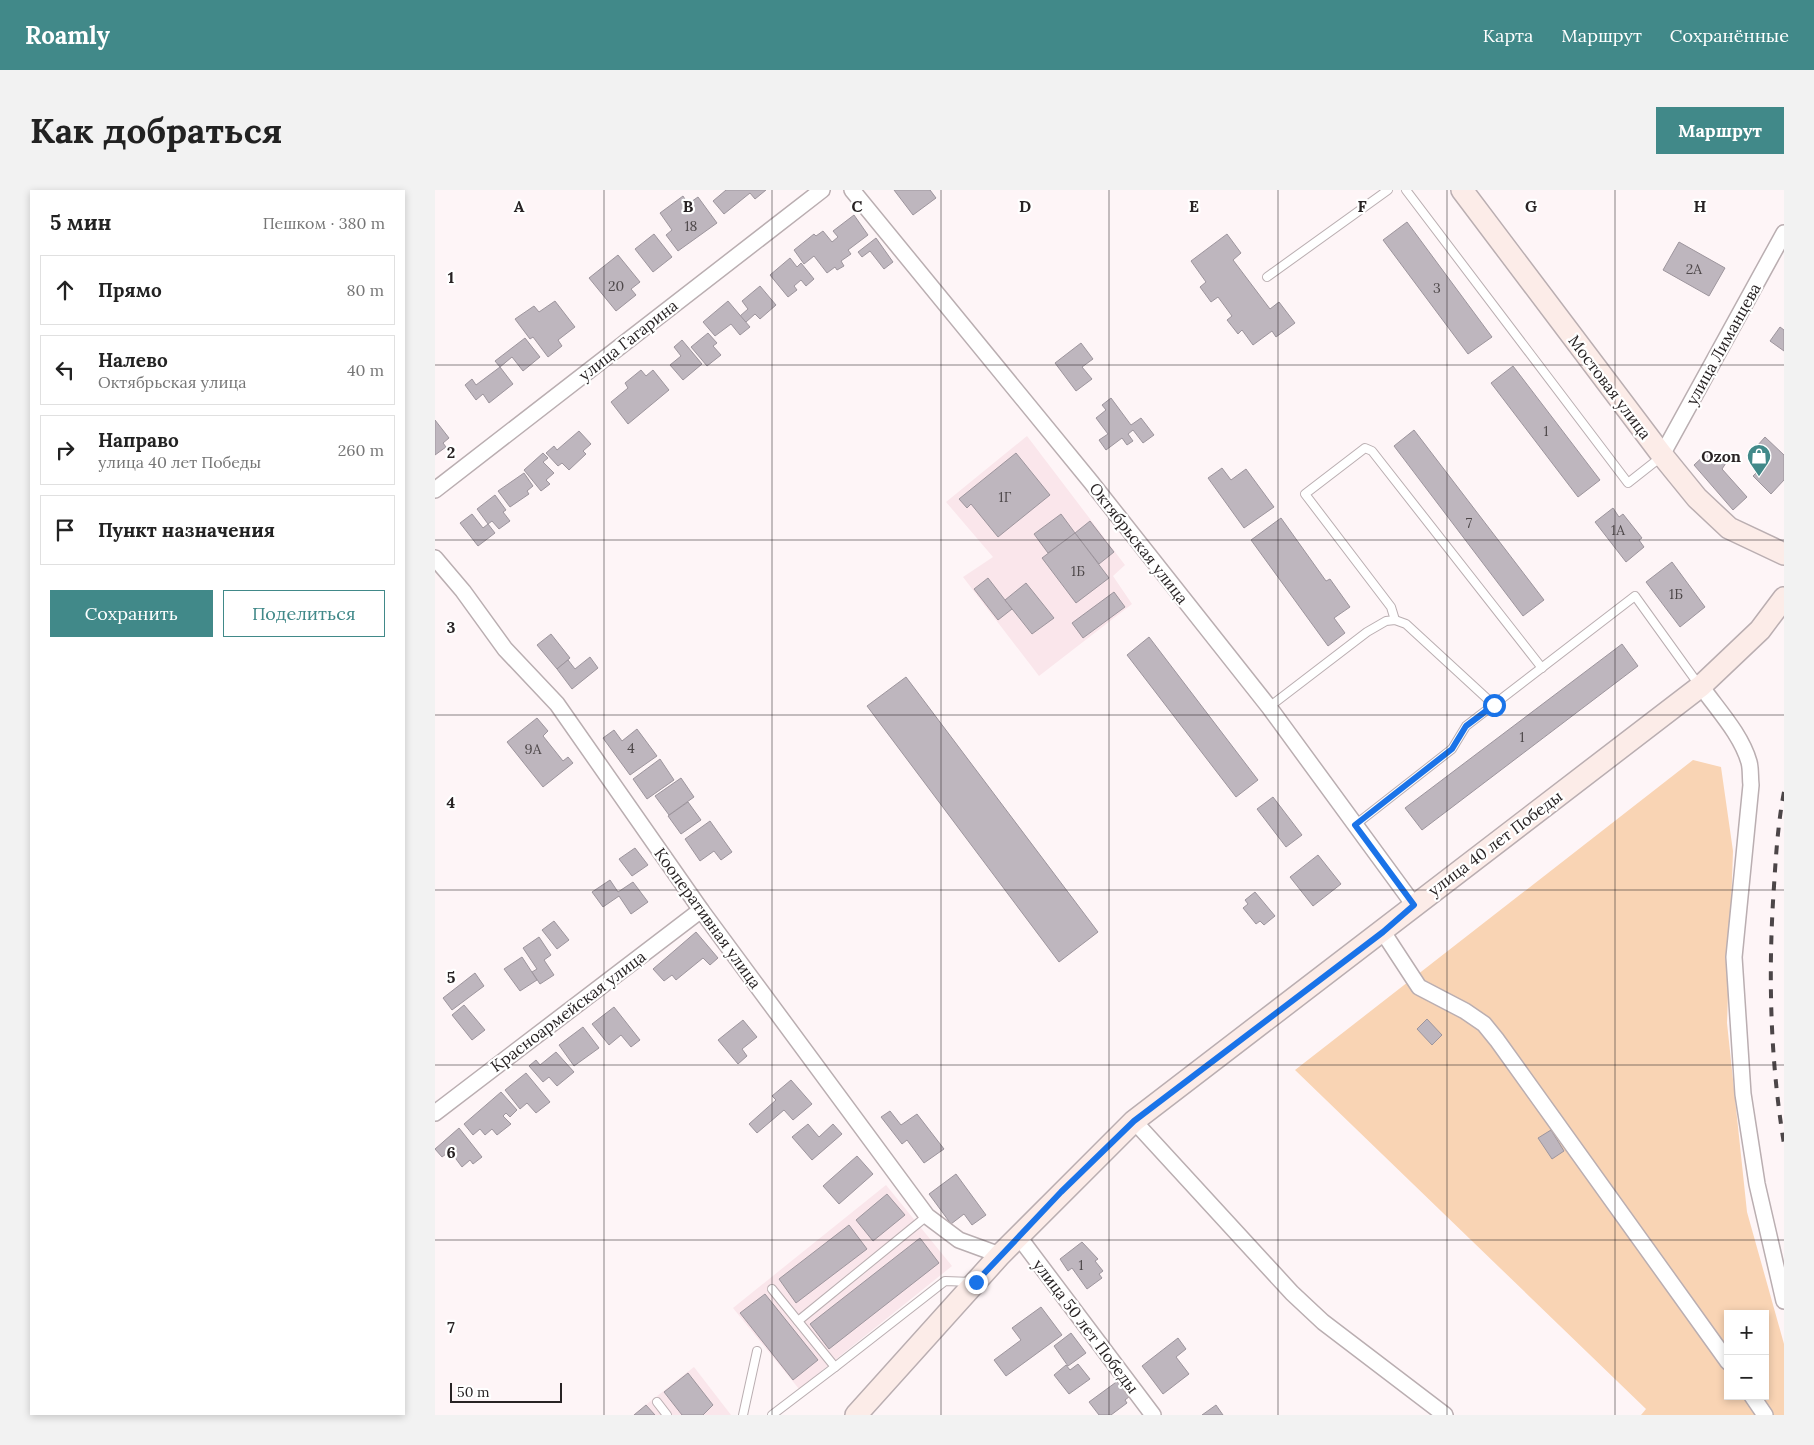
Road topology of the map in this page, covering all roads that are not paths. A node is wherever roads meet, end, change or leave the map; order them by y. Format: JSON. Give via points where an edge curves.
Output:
{"nodes":[{"id":1,"x":821,"y":190,"type":"edge"},
{"id":2,"x":852,"y":190,"type":"edge"},
{"id":3,"x":1388,"y":190,"type":"edge"},
{"id":4,"x":1406,"y":190,"type":"edge"},
{"id":5,"x":1462,"y":190,"type":"edge"},
{"id":6,"x":1784,"y":233,"type":"edge"},
{"id":7,"x":1267,"y":277,"type":"dead end"},
{"id":8,"x":1662,"y":456,"type":"junction"},
{"id":9,"x":435,"y":490,"type":"edge"},
{"id":10,"x":1784,"y":554,"type":"edge"},
{"id":11,"x":435,"y":558,"type":"edge"},
{"id":12,"x":1784,"y":598,"type":"edge"},
{"id":13,"x":1395,"y":620,"type":"junction"},
{"id":14,"x":1541,"y":668,"type":"junction"},
{"id":15,"x":1701,"y":686,"type":"junction"},
{"id":16,"x":1494,"y":705,"type":"junction"},
{"id":17,"x":1269,"y":707,"type":"junction"},
{"id":18,"x":1355,"y":825,"type":"junction"},
{"id":19,"x":1414,"y":905,"type":"junction"},
{"id":20,"x":701,"y":910,"type":"junction"},
{"id":21,"x":1383,"y":932,"type":"junction"},
{"id":22,"x":435,"y":1113,"type":"edge"},
{"id":23,"x":1134,"y":1121,"type":"junction"},
{"id":24,"x":927,"y":1216,"type":"junction"},
{"id":25,"x":1019,"y":1237,"type":"junction"},
{"id":26,"x":1000,"y":1255,"type":"junction"},
{"id":27,"x":976,"y":1282,"type":"junction"},
{"id":28,"x":772,"y":1289,"type":"dead end"},
{"id":29,"x":1784,"y":1301,"type":"edge"},
{"id":30,"x":797,"y":1321,"type":"junction"},
{"id":31,"x":757,"y":1351,"type":"dead end"},
{"id":32,"x":1724,"y":1356,"type":"edge"},
{"id":33,"x":835,"y":1368,"type":"junction"},
{"id":34,"x":1755,"y":1400,"type":"edge"},
{"id":35,"x":657,"y":1402,"type":"dead end"},
{"id":36,"x":667,"y":1415,"type":"edge"},
{"id":37,"x":743,"y":1415,"type":"edge"},
{"id":38,"x":772,"y":1415,"type":"edge"},
{"id":39,"x":855,"y":1415,"type":"edge"},
{"id":40,"x":1153,"y":1415,"type":"edge"},
{"id":41,"x":1445,"y":1415,"type":"edge"},
{"id":42,"x":1765,"y":1415,"type":"edge"}],
"edges":[{"from":1,"to":9,"type":"street","name":"улица Гагарина"},
{"from":2,"to":17,"type":"street","name":"Октябрьская улица","via":[[1091,482]]},
{"from":3,"to":7,"type":"lane"},
{"from":4,"to":8,"type":"lane","via":[[1628,483]]},
{"from":5,"to":8,"type":"street","name":"Мостовая улица"},
{"from":6,"to":8,"type":"street","name":"улица Лиманцева"},
{"from":8,"to":10,"type":"street","name":"Мостовая улица","via":[[1697,498],[1729,528]]},
{"from":11,"to":20,"type":"street","name":"Кооперативная улица","via":[[505,649],[557,704]]},
{"from":12,"to":15,"type":"street","name":"улица 40 лет Победы","via":[[1760,630]]},
{"from":13,"to":14,"type":"lane","via":[[1391,607],[1305,494],[1365,448],[1371,451]]},
{"from":13,"to":16,"type":"lane","via":[[1406,624]]},
{"from":13,"to":17,"type":"lane","via":[[1367,632]]},
{"from":14,"to":15,"type":"lane","via":[[1635,596]]},
{"from":14,"to":16,"type":"lane"},
{"from":15,"to":19,"type":"street","name":"улица 40 лет Победы"},
{"from":15,"to":29,"type":"street","via":[[1731,727],[1750,763],[1751,785],[1734,957],[1743,1094],[1757,1184]]},
{"from":16,"to":18,"type":"lane","via":[[1466,726],[1452,749]]},
{"from":17,"to":18,"type":"street","name":"Октябрьская улица"},
{"from":18,"to":19,"type":"street","name":"Октябрьская улица"},
{"from":19,"to":21,"type":"street","name":"улица 40 лет Победы"},
{"from":20,"to":22,"type":"street","name":"Красноармейская улица"},
{"from":20,"to":24,"type":"street","name":"Кооперативная улица"},
{"from":21,"to":23,"type":"street","name":"улица 40 лет Победы"},
{"from":21,"to":32,"type":"street","via":[[1419,987],[1465,1011],[1484,1024],[1497,1040]]},
{"from":23,"to":25,"type":"street","name":"улица 40 лет Победы"},
{"from":23,"to":41,"type":"street","via":[[1292,1293],[1323,1322]]},
{"from":24,"to":26,"type":"street","name":"Кооперативная улица","via":[[959,1240]]},
{"from":24,"to":30,"type":"lane"},
{"from":25,"to":26,"type":"street","name":"улица 40 лет Победы"},
{"from":25,"to":40,"type":"street","name":"улица 50 лет Победы"},
{"from":26,"to":27,"type":"street","name":"улица 40 лет Победы"},
{"from":27,"to":33,"type":"lane","via":[[945,1281]]},
{"from":27,"to":39,"type":"street","name":"улица 40 лет Победы"},
{"from":28,"to":30,"type":"lane"},
{"from":30,"to":33,"type":"lane"},
{"from":31,"to":37,"type":"lane"},
{"from":33,"to":38,"type":"lane"},
{"from":34,"to":42,"type":"street"},
{"from":35,"to":36,"type":"lane"}]}
